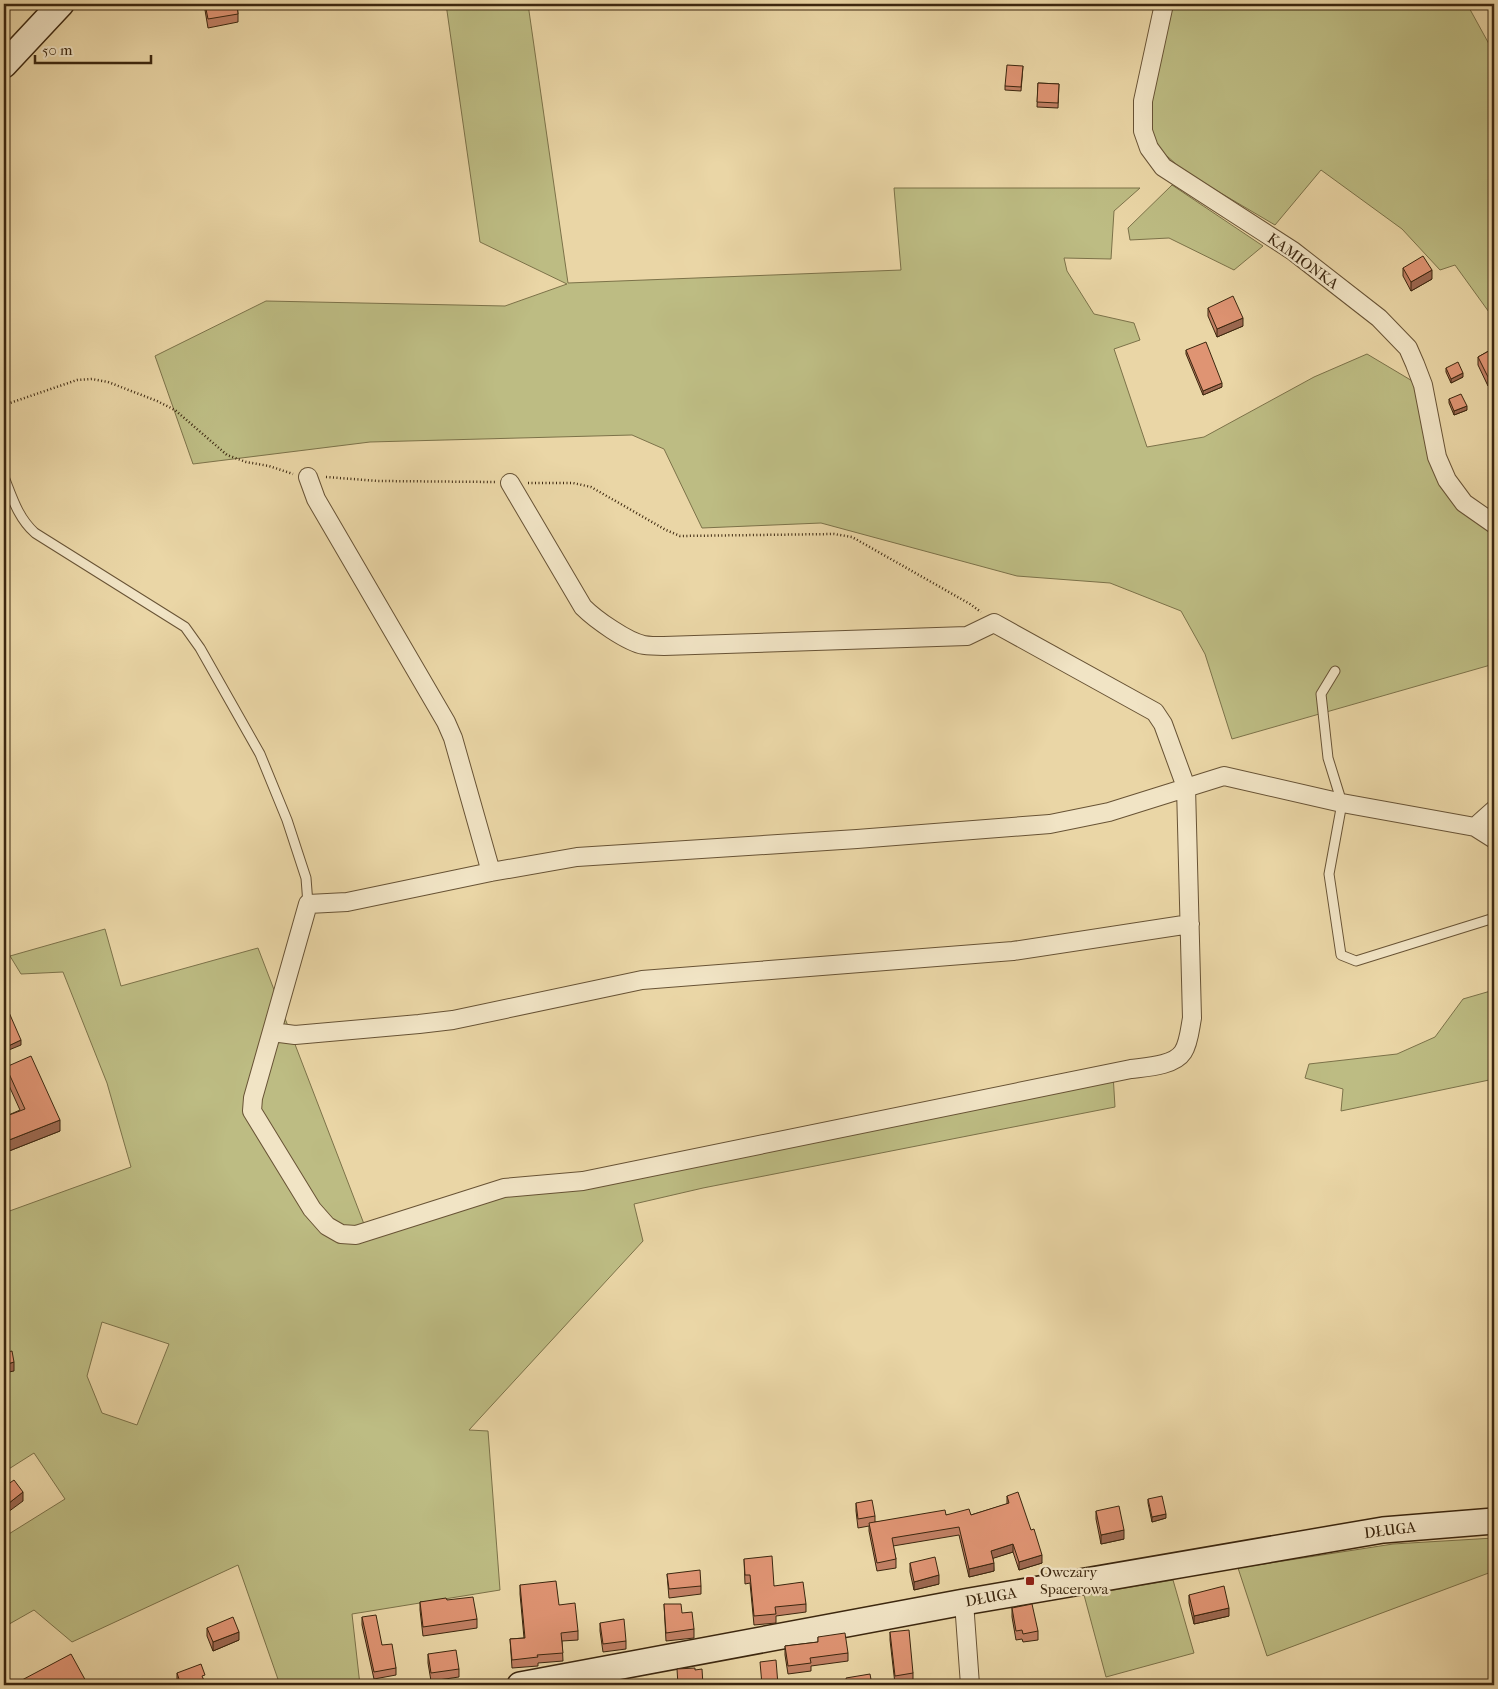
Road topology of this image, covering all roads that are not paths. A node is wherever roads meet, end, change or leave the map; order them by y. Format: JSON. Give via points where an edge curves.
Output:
{"nodes":[{"id":1,"x":1164,"y":4,"type":"edge"},
{"id":2,"x":57,"y":8,"type":"edge"},
{"id":3,"x":4,"y":65,"type":"edge"},
{"id":4,"x":4,"y":477,"type":"edge"},
{"id":5,"x":308,"y":477,"type":"road end"},
{"id":6,"x":510,"y":482,"type":"road end"},
{"id":7,"x":1494,"y":524,"type":"edge"},
{"id":8,"x":1335,"y":671,"type":"dead end"},
{"id":9,"x":1186,"y":787,"type":"junction"},
{"id":10,"x":1342,"y":803,"type":"junction"},
{"id":11,"x":1494,"y":810,"type":"edge"},
{"id":12,"x":1475,"y":828,"type":"junction"},
{"id":13,"x":1494,"y":839,"type":"edge"},
{"id":14,"x":491,"y":872,"type":"junction"},
{"id":15,"x":308,"y":904,"type":"junction"},
{"id":16,"x":1494,"y":918,"type":"edge"},
{"id":17,"x":1190,"y":924,"type":"junction"},
{"id":18,"x":272,"y":1032,"type":"junction"},
{"id":19,"x":1494,"y":1521,"type":"edge"},
{"id":20,"x":964,"y":1602,"type":"junction"},
{"id":21,"x":520,"y":1685,"type":"edge"},
{"id":22,"x":970,"y":1685,"type":"edge"}],
"edges":[{"from":1,"to":7,"type":"street","name":"KAMIONKA","via":[[1143,101],[1143,131],[1149,148],[1163,167],[1293,252],[1379,318],[1408,348],[1423,385],[1437,456],[1447,480],[1464,503]]},
{"from":2,"to":3,"type":"street"},
{"from":4,"to":15,"type":"lane","via":[[24,523],[34,533],[185,627],[200,648],[260,754],[306,878]]},
{"from":5,"to":14,"type":"street","via":[[316,499],[446,722]]},
{"from":6,"to":9,"type":"street","via":[[583,607],[629,639],[643,645],[664,646],[967,636],[994,623],[1156,712]]},
{"from":8,"to":10,"type":"lane","via":[[1321,694],[1328,758]]},
{"from":9,"to":10,"type":"street","via":[[1224,776]]},
{"from":9,"to":14,"type":"street","via":[[1109,812],[1050,824],[577,857]]},
{"from":9,"to":17,"type":"street"},
{"from":10,"to":12,"type":"street"},
{"from":10,"to":16,"type":"lane","via":[[1328,874],[1341,955],[1356,960]]},
{"from":11,"to":12,"type":"street"},
{"from":12,"to":13,"type":"street"},
{"from":14,"to":15,"type":"street","via":[[346,902]]},
{"from":15,"to":18,"type":"street"},
{"from":17,"to":18,"type":"street","via":[[1014,951],[642,980],[428,1023],[295,1035]]},
{"from":17,"to":18,"type":"street","via":[[1192,1018],[1183,1054],[1174,1060],[583,1181],[504,1188],[356,1235],[341,1234],[326,1226],[312,1209],[252,1111]]},
{"from":19,"to":20,"type":"street","name":"DŁUGA","via":[[1384,1530]]},
{"from":20,"to":21,"type":"street","name":"DŁUGA"},
{"from":20,"to":22,"type":"street"}]}
